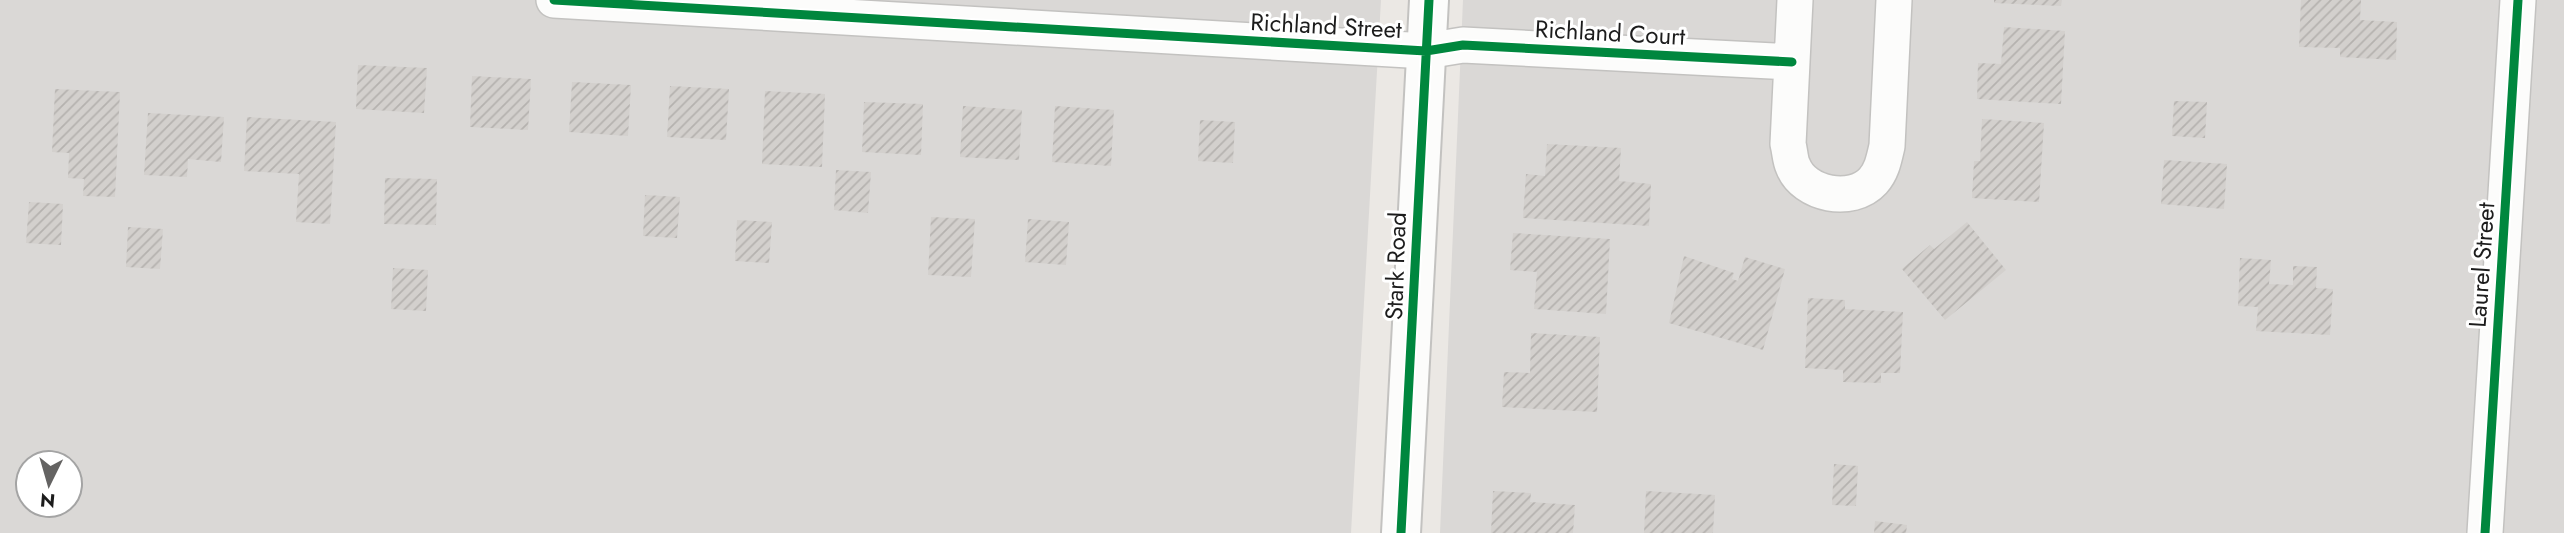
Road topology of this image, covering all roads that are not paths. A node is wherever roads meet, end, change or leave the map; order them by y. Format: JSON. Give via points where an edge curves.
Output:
{"nodes":[{"id":1,"x":554,"y":0,"type":"edge"},
{"id":2,"x":1429,"y":0,"type":"edge"},
{"id":3,"x":1795,"y":0,"type":"edge"},
{"id":4,"x":1894,"y":0,"type":"edge"},
{"id":5,"x":2518,"y":0,"type":"edge"},
{"id":6,"x":1426,"y":51,"type":"junction"},
{"id":7,"x":1792,"y":62,"type":"junction"},
{"id":8,"x":1401,"y":533,"type":"edge"},
{"id":9,"x":2484,"y":533,"type":"edge"}],
"edges":[{"from":1,"to":6,"type":"street","name":"Richland Street"},
{"from":2,"to":6,"type":"street","name":"Stark Road"},
{"from":3,"to":7,"type":"street"},
{"from":4,"to":7,"type":"street","via":[[1887,146],[1883,166],[1872,183],[1854,193],[1835,194],[1804,181],[1793,167],[1788,144]]},
{"from":5,"to":9,"type":"street","name":"Laurel Street"},
{"from":6,"to":7,"type":"street","name":"Richland Court","via":[[1463,45]]},
{"from":6,"to":8,"type":"street","name":"Stark Road"}]}
